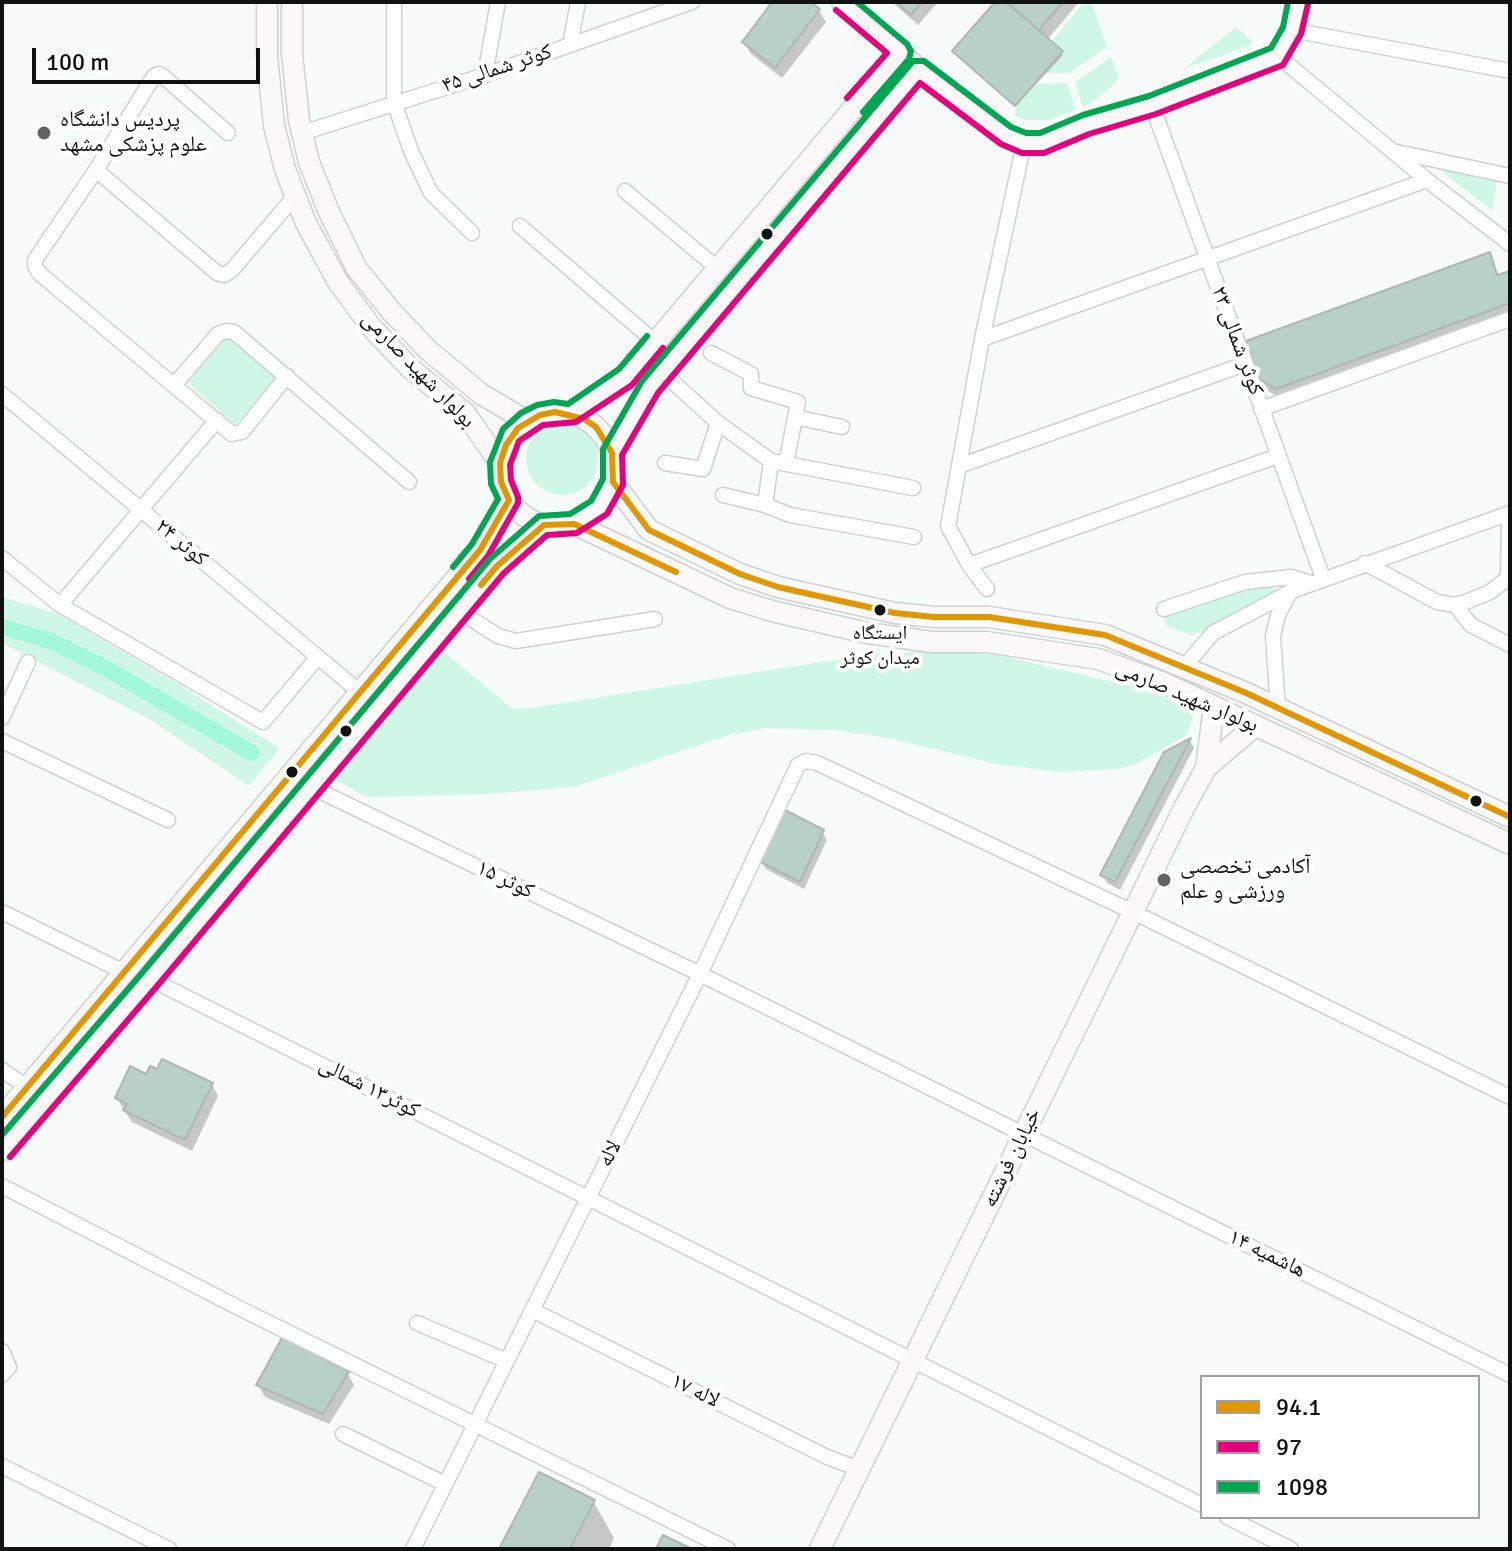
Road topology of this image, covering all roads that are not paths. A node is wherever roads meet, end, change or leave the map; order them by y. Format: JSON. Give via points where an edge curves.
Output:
{"nodes":[{"id":1,"x":267,"y":2,"type":"edge"},
{"id":2,"x":292,"y":2,"type":"edge"},
{"id":3,"x":394,"y":2,"type":"edge"},
{"id":4,"x":498,"y":2,"type":"edge"},
{"id":5,"x":578,"y":2,"type":"edge"},
{"id":6,"x":692,"y":2,"type":"edge"},
{"id":7,"x":842,"y":2,"type":"edge"},
{"id":8,"x":1298,"y":2,"type":"edge"},
{"id":9,"x":1292,"y":30,"type":"junction"},
{"id":10,"x":570,"y":45,"type":"junction"},
{"id":11,"x":901,"y":52,"type":"junction"},
{"id":12,"x":1278,"y":56,"type":"junction"},
{"id":13,"x":919,"y":69,"type":"junction"},
{"id":14,"x":1510,"y":71,"type":"edge"},
{"id":15,"x":485,"y":75,"type":"junction"},
{"id":16,"x":394,"y":102,"type":"junction"},
{"id":17,"x":1152,"y":105,"type":"junction"},
{"id":18,"x":228,"y":133,"type":"dead end"},
{"id":19,"x":302,"y":133,"type":"junction"},
{"id":20,"x":1024,"y":143,"type":"junction"},
{"id":21,"x":1393,"y":151,"type":"junction"},
{"id":22,"x":96,"y":170,"type":"junction"},
{"id":23,"x":1510,"y":176,"type":"edge"},
{"id":24,"x":1427,"y":180,"type":"junction"},
{"id":25,"x":625,"y":191,"type":"dead end"},
{"id":26,"x":295,"y":196,"type":"junction"},
{"id":27,"x":520,"y":226,"type":"dead end"},
{"id":28,"x":472,"y":233,"type":"dead end"},
{"id":29,"x":1510,"y":244,"type":"edge"},
{"id":30,"x":1207,"y":258,"type":"junction"},
{"id":31,"x":717,"y":268,"type":"junction"},
{"id":32,"x":1510,"y":319,"type":"edge"},
{"id":33,"x":982,"y":339,"type":"junction"},
{"id":34,"x":655,"y":342,"type":"junction"},
{"id":35,"x":711,"y":353,"type":"dead end"},
{"id":36,"x":1245,"y":364,"type":"junction"},
{"id":37,"x":662,"y":372,"type":"junction"},
{"id":38,"x":287,"y":376,"type":"junction"},
{"id":39,"x":175,"y":384,"type":"junction"},
{"id":40,"x":2,"y":394,"type":"edge"},
{"id":41,"x":1261,"y":409,"type":"junction"},
{"id":42,"x":570,"y":414,"type":"junction"},
{"id":43,"x":795,"y":417,"type":"junction"},
{"id":44,"x":217,"y":420,"type":"junction"},
{"id":45,"x":527,"y":421,"type":"junction"},
{"id":46,"x":718,"y":423,"type":"junction"},
{"id":47,"x":842,"y":427,"type":"dead end"},
{"id":48,"x":612,"y":453,"type":"junction"},
{"id":49,"x":1278,"y":456,"type":"junction"},
{"id":50,"x":500,"y":463,"type":"junction"},
{"id":51,"x":665,"y":463,"type":"dead end"},
{"id":52,"x":779,"y":463,"type":"junction"},
{"id":53,"x":959,"y":466,"type":"junction"},
{"id":54,"x":409,"y":482,"type":"dead end"},
{"id":55,"x":613,"y":482,"type":"junction"},
{"id":56,"x":913,"y":488,"type":"dead end"},
{"id":57,"x":723,"y":495,"type":"dead end"},
{"id":58,"x":509,"y":500,"type":"junction"},
{"id":59,"x":765,"y":505,"type":"junction"},
{"id":60,"x":141,"y":509,"type":"junction"},
{"id":61,"x":1509,"y":513,"type":"edge"},
{"id":62,"x":574,"y":524,"type":"junction"},
{"id":63,"x":544,"y":525,"type":"junction"},
{"id":64,"x":914,"y":537,"type":"dead end"},
{"id":65,"x":2,"y":558,"type":"edge"},
{"id":66,"x":1365,"y":563,"type":"junction"},
{"id":67,"x":969,"y":565,"type":"junction"},
{"id":68,"x":1317,"y":580,"type":"junction"},
{"id":69,"x":987,"y":589,"type":"dead end"},
{"id":70,"x":1292,"y":591,"type":"junction"},
{"id":71,"x":60,"y":605,"type":"junction"},
{"id":72,"x":1455,"y":605,"type":"junction"},
{"id":73,"x":1164,"y":609,"type":"dead end"},
{"id":74,"x":459,"y":611,"type":"junction"},
{"id":75,"x":655,"y":619,"type":"dead end"},
{"id":76,"x":1510,"y":645,"type":"edge"},
{"id":77,"x":318,"y":657,"type":"junction"},
{"id":78,"x":28,"y":662,"type":"dead end"},
{"id":79,"x":1184,"y":667,"type":"junction"},
{"id":80,"x":360,"y":692,"type":"junction"},
{"id":81,"x":1214,"y":706,"type":"junction"},
{"id":82,"x":1278,"y":709,"type":"junction"},
{"id":83,"x":2,"y":718,"type":"edge"},
{"id":84,"x":1255,"y":726,"type":"junction"},
{"id":85,"x":2,"y":741,"type":"edge"},
{"id":86,"x":1206,"y":768,"type":"junction"},
{"id":87,"x":311,"y":787,"type":"junction"},
{"id":88,"x":1510,"y":817,"type":"edge"},
{"id":89,"x":168,"y":820,"type":"dead end"},
{"id":90,"x":1509,"y":843,"type":"edge"},
{"id":91,"x":2,"y":912,"type":"edge"},
{"id":92,"x":1133,"y":912,"type":"junction"},
{"id":93,"x":124,"y":972,"type":"junction"},
{"id":94,"x":700,"y":974,"type":"junction"},
{"id":95,"x":150,"y":979,"type":"junction"},
{"id":96,"x":2,"y":1070,"type":"edge"},
{"id":97,"x":27,"y":1087,"type":"junction"},
{"id":98,"x":1510,"y":1097,"type":"edge"},
{"id":99,"x":2,"y":1117,"type":"edge"},
{"id":100,"x":1024,"y":1134,"type":"junction"},
{"id":101,"x":2,"y":1150,"type":"edge"},
{"id":102,"x":2,"y":1186,"type":"edge"},
{"id":103,"x":589,"y":1198,"type":"junction"},
{"id":104,"x":532,"y":1310,"type":"junction"},
{"id":105,"x":417,"y":1323,"type":"dead end"},
{"id":106,"x":5,"y":1355,"type":"edge"},
{"id":107,"x":913,"y":1360,"type":"junction"},
{"id":108,"x":507,"y":1361,"type":"junction"},
{"id":109,"x":2,"y":1375,"type":"edge"},
{"id":110,"x":1510,"y":1375,"type":"edge"},
{"id":111,"x":475,"y":1424,"type":"junction"},
{"id":112,"x":343,"y":1434,"type":"dead end"},
{"id":113,"x":2,"y":1466,"type":"edge"},
{"id":114,"x":859,"y":1469,"type":"junction"},
{"id":115,"x":445,"y":1484,"type":"junction"},
{"id":116,"x":1200,"y":1504,"type":"edge"},
{"id":117,"x":1231,"y":1519,"type":"edge"},
{"id":118,"x":169,"y":1549,"type":"edge"},
{"id":119,"x":413,"y":1549,"type":"edge"},
{"id":120,"x":728,"y":1549,"type":"edge"},
{"id":121,"x":820,"y":1549,"type":"edge"},
{"id":122,"x":1291,"y":1549,"type":"edge"}],
"edges":[{"from":1,"to":26,"type":"street","name":"بولوار شهید صارمی","via":[[274,126]]},
{"from":2,"to":19,"type":"street","name":"بولوار شهید صارمی"},
{"from":3,"to":16,"type":"street"},
{"from":4,"to":15,"type":"street"},
{"from":5,"to":10,"type":"street"},
{"from":6,"to":10,"type":"street","name":"کوثر شمالی ۴۵"},
{"from":7,"to":11,"type":"street"},
{"from":8,"to":9,"type":"street"},
{"from":9,"to":12,"type":"street"},
{"from":9,"to":14,"type":"street"},
{"from":10,"to":15,"type":"street","name":"کوثر شمالی ۴۵"},
{"from":11,"to":13,"type":"street"},
{"from":11,"to":31,"type":"street"},
{"from":12,"to":17,"type":"street"},
{"from":12,"to":21,"type":"street"},
{"from":13,"to":20,"type":"street","via":[[1006,136]]},
{"from":13,"to":37,"type":"street"},
{"from":15,"to":16,"type":"street","name":"کوثر شمالی ۴۵"},
{"from":16,"to":19,"type":"street","name":"کوثر شمالی ۴۵"},
{"from":16,"to":28,"type":"street","via":[[431,193]]},
{"from":17,"to":20,"type":"street","via":[[1042,143]]},
{"from":17,"to":30,"type":"street","name":"کوثر شمالی ۲۳"},
{"from":18,"to":22,"type":"street","via":[[159,74]]},
{"from":19,"to":45,"type":"street","name":"بولوار شهید صارمی","via":[[329,212],[357,269],[382,301],[428,350],[481,394]]},
{"from":20,"to":33,"type":"street"},
{"from":21,"to":23,"type":"street"},
{"from":21,"to":24,"type":"street"},
{"from":22,"to":26,"type":"street","via":[[224,275]]},
{"from":22,"to":39,"type":"street","via":[[35,266]]},
{"from":24,"to":29,"type":"street"},
{"from":24,"to":30,"type":"street"},
{"from":25,"to":31,"type":"street"},
{"from":26,"to":50,"type":"street","name":"بولوار شهید صارمی","via":[[338,282],[372,328],[465,413]]},
{"from":27,"to":34,"type":"street"},
{"from":30,"to":33,"type":"street"},
{"from":30,"to":36,"type":"street","name":"کوثر شمالی ۲۳"},
{"from":31,"to":34,"type":"street"},
{"from":32,"to":41,"type":"street"},
{"from":33,"to":53,"type":"street"},
{"from":34,"to":42,"type":"street","via":[[626,377]]},
{"from":35,"to":43,"type":"street","via":[[751,374],[751,388],[798,402]]},
{"from":36,"to":41,"type":"street","name":"کوثر شمالی ۲۳"},
{"from":36,"to":53,"type":"street"},
{"from":37,"to":46,"type":"street"},
{"from":37,"to":48,"type":"street"},
{"from":38,"to":39,"type":"street","via":[[226,331]]},
{"from":38,"to":44,"type":"street","via":[[242,432],[232,434]]},
{"from":38,"to":54,"type":"street"},
{"from":39,"to":44,"type":"street"},
{"from":40,"to":60,"type":"street","name":"کوثر ۲۴"},
{"from":41,"to":49,"type":"street","name":"کوثر شمالی ۲۳"},
{"from":42,"to":45,"type":"street","via":[[555,412]]},
{"from":42,"to":48,"type":"street","via":[[596,427]]},
{"from":43,"to":47,"type":"street"},
{"from":43,"to":52,"type":"street"},
{"from":44,"to":60,"type":"street"},
{"from":45,"to":50,"type":"street","via":[[511,435]]},
{"from":46,"to":51,"type":"street","via":[[703,469]]},
{"from":46,"to":52,"type":"street"},
{"from":48,"to":55,"type":"street"},
{"from":49,"to":67,"type":"street"},
{"from":49,"to":68,"type":"street","name":"کوثر شمالی ۲۳"},
{"from":50,"to":58,"type":"street"},
{"from":52,"to":56,"type":"street"},
{"from":52,"to":59,"type":"street"},
{"from":53,"to":67,"type":"street","via":[[948,526]]},
{"from":55,"to":62,"type":"street","via":[[599,508]]},
{"from":55,"to":79,"type":"street","name":"بولوار شهید صارمی","via":[[649,530],[778,587],[895,613],[989,617],[1105,635]]},
{"from":57,"to":59,"type":"street"},
{"from":58,"to":63,"type":"street","via":[[530,520]]},
{"from":58,"to":80,"type":"street","via":[[480,550]]},
{"from":59,"to":64,"type":"street","via":[[790,515]]},
{"from":60,"to":71,"type":"street"},
{"from":60,"to":77,"type":"street","name":"کوثر ۲۴"},
{"from":61,"to":66,"type":"street"},
{"from":61,"to":72,"type":"street","via":[[1508,578],[1490,592]]},
{"from":62,"to":63,"type":"street"},
{"from":62,"to":81,"type":"street","name":"بولوار شهید صارمی","via":[[730,598],[772,611],[867,633],[932,642],[987,642],[1098,659]]},
{"from":63,"to":74,"type":"street","via":[[497,566]]},
{"from":65,"to":71,"type":"street"},
{"from":66,"to":68,"type":"street"},
{"from":66,"to":72,"type":"street","via":[[1437,602]]},
{"from":67,"to":69,"type":"street"},
{"from":68,"to":70,"type":"street"},
{"from":68,"to":73,"type":"street","via":[[1245,582]]},
{"from":70,"to":79,"type":"street","via":[[1213,633]]},
{"from":70,"to":82,"type":"street","via":[[1273,636]]},
{"from":71,"to":77,"type":"street","via":[[263,722]]},
{"from":72,"to":76,"type":"street","via":[[1471,625]]},
{"from":74,"to":75,"type":"street","via":[[516,641]]},
{"from":74,"to":87,"type":"street"},
{"from":77,"to":80,"type":"street","name":"کوثر ۲۴"},
{"from":78,"to":83,"type":"street"},
{"from":79,"to":82,"type":"street","name":"بولوار شهید صارمی"},
{"from":80,"to":93,"type":"street"},
{"from":81,"to":84,"type":"street","name":"بولوار شهید صارمی"},
{"from":81,"to":86,"type":"street","name":"خیابان فرشته"},
{"from":82,"to":88,"type":"street","name":"بولوار شهید صارمی"},
{"from":84,"to":86,"type":"street","name":"خیابان فرشته"},
{"from":84,"to":90,"type":"street","name":"بولوار شهید صارمی"},
{"from":85,"to":89,"type":"street"},
{"from":86,"to":92,"type":"street","name":"خیابان فرشته"},
{"from":87,"to":94,"type":"street","name":"کوثر ۱۵"},
{"from":87,"to":95,"type":"street"},
{"from":91,"to":93,"type":"street"},
{"from":92,"to":94,"type":"street","name":"لاله","via":[[806,761],[798,765]]},
{"from":92,"to":98,"type":"street"},
{"from":92,"to":100,"type":"street","name":"خیابان فرشته"},
{"from":93,"to":97,"type":"street"},
{"from":94,"to":100,"type":"street","name":"کوثر ۱۵"},
{"from":94,"to":103,"type":"street","name":"لاله"},
{"from":95,"to":101,"type":"street"},
{"from":95,"to":103,"type":"street","name":"کوثر۱۳ شمالی"},
{"from":96,"to":97,"type":"street"},
{"from":97,"to":99,"type":"street"},
{"from":100,"to":107,"type":"street","name":"خیابان فرشته"},
{"from":100,"to":110,"type":"street","name":"هاشمیه ۱۴"},
{"from":102,"to":111,"type":"street"},
{"from":103,"to":104,"type":"street","name":"لاله"},
{"from":103,"to":107,"type":"street","name":"کوثر۱۳ شمالی"},
{"from":104,"to":108,"type":"street","name":"لاله"},
{"from":104,"to":114,"type":"street","name":"لاله ۱۷"},
{"from":105,"to":108,"type":"street"},
{"from":106,"to":109,"type":"street","via":[[9,1367]]},
{"from":107,"to":114,"type":"street","name":"خیابان فرشته"},
{"from":107,"to":116,"type":"street","name":"کوثر۱۳ شمالی"},
{"from":108,"to":111,"type":"street","name":"لاله"},
{"from":111,"to":115,"type":"street","name":"لاله"},
{"from":111,"to":120,"type":"street"},
{"from":112,"to":115,"type":"street"},
{"from":113,"to":118,"type":"street"},
{"from":114,"to":121,"type":"street","name":"خیابان فرشته"},
{"from":115,"to":119,"type":"street","name":"لاله"},
{"from":117,"to":122,"type":"street"}]}
